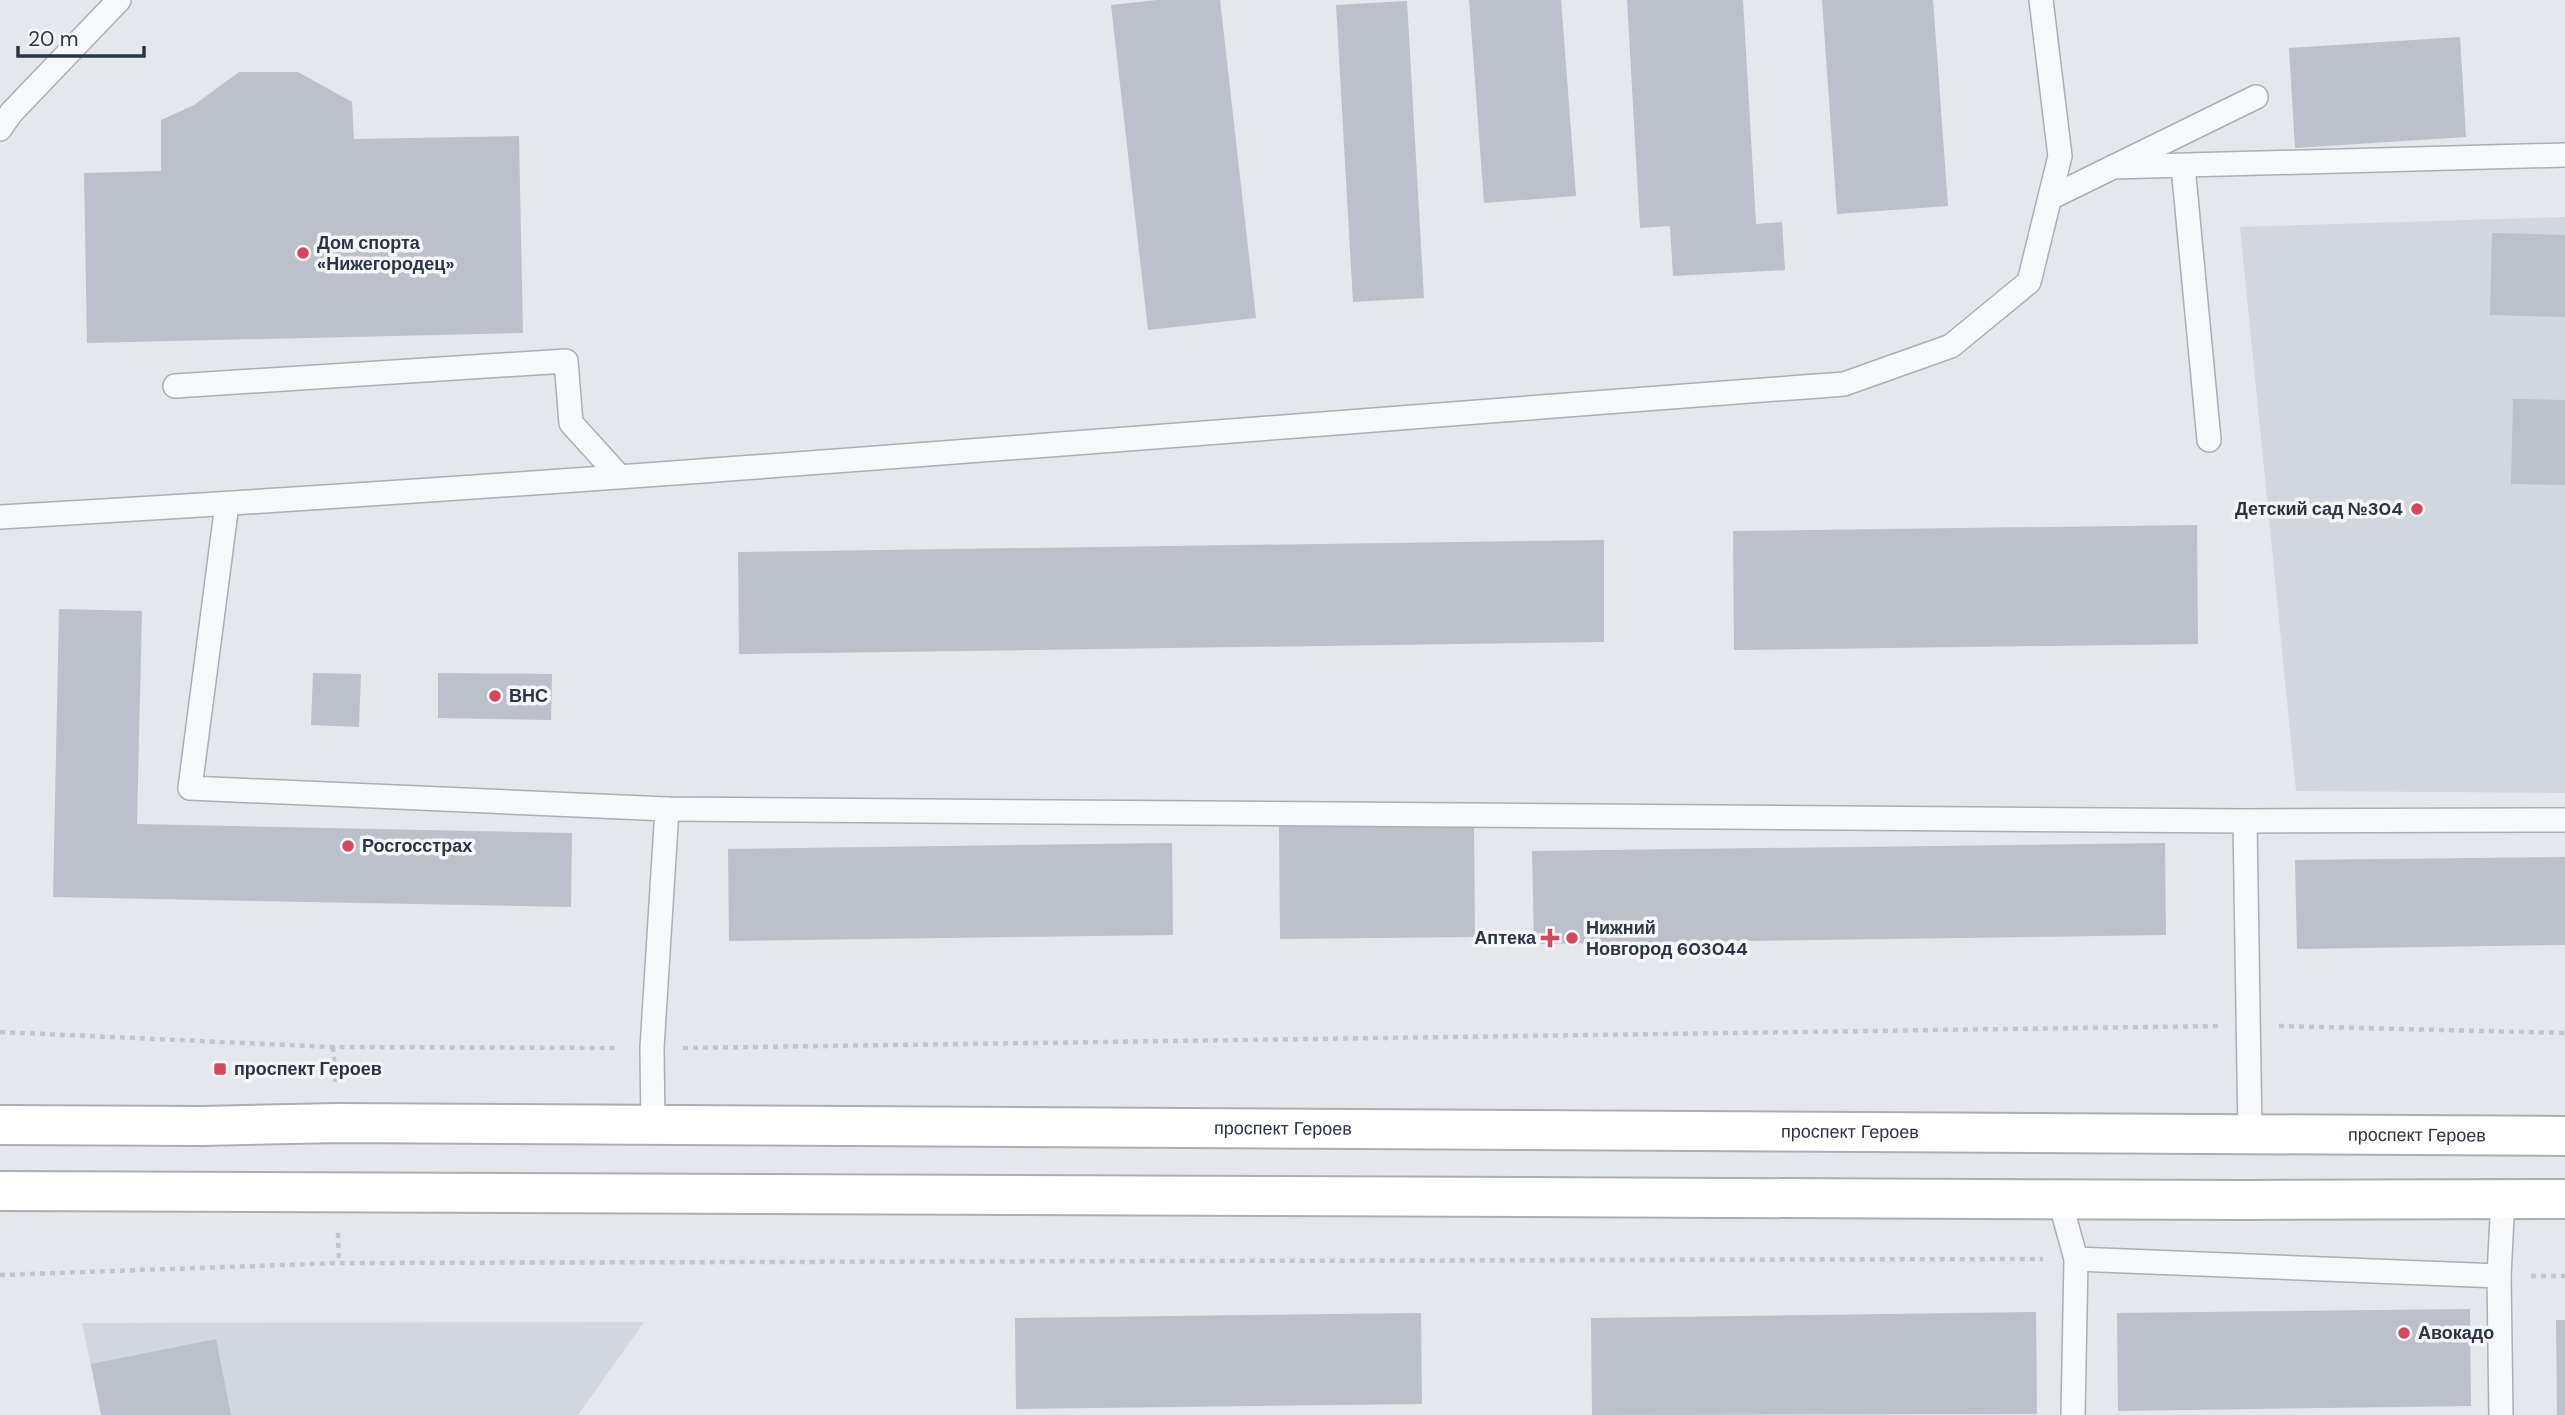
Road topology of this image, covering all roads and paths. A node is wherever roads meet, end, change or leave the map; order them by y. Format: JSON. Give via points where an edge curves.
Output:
{"nodes":[{"id":1,"x":119,"y":0,"type":"edge"},
{"id":2,"x":2041,"y":0,"type":"edge"},
{"id":3,"x":2256,"y":97,"type":"dead end"},
{"id":4,"x":0,"y":129,"type":"edge"},
{"id":5,"x":2565,"y":155,"type":"edge"},
{"id":6,"x":2183,"y":166,"type":"junction"},
{"id":7,"x":2113,"y":167,"type":"junction"},
{"id":8,"x":2050,"y":198,"type":"junction"},
{"id":9,"x":175,"y":386,"type":"dead end"},
{"id":10,"x":2209,"y":440,"type":"dead end"},
{"id":11,"x":619,"y":476,"type":"junction"},
{"id":12,"x":228,"y":504,"type":"junction"},
{"id":13,"x":0,"y":517,"type":"edge"},
{"id":14,"x":667,"y":809,"type":"junction"},
{"id":15,"x":2565,"y":820,"type":"edge"},
{"id":16,"x":2245,"y":821,"type":"junction"},
{"id":17,"x":2248,"y":1025,"type":"junction"},
{"id":18,"x":0,"y":1032,"type":"edge"},
{"id":19,"x":2565,"y":1033,"type":"edge"},
{"id":20,"x":652,"y":1048,"type":"junction"},
{"id":21,"x":0,"y":1125,"type":"edge"},
{"id":22,"x":653,"y":1126,"type":"junction"},
{"id":23,"x":2250,"y":1135,"type":"junction"},
{"id":24,"x":2565,"y":1136,"type":"edge"},
{"id":25,"x":0,"y":1191,"type":"edge"},
{"id":26,"x":2059,"y":1198,"type":"junction"},
{"id":27,"x":2503,"y":1198,"type":"junction"},
{"id":28,"x":2565,"y":1199,"type":"edge"},
{"id":29,"x":2076,"y":1259,"type":"junction"},
{"id":30,"x":0,"y":1275,"type":"edge"},
{"id":31,"x":2499,"y":1276,"type":"junction"},
{"id":32,"x":2073,"y":1415,"type":"edge"},
{"id":33,"x":2501,"y":1415,"type":"edge"}],
"edges":[{"from":1,"to":4,"type":"lane"},
{"from":2,"to":8,"type":"lane","via":[[2060,156]]},
{"from":3,"to":7,"type":"lane"},
{"from":5,"to":6,"type":"lane"},
{"from":6,"to":7,"type":"lane"},
{"from":6,"to":10,"type":"lane"},
{"from":7,"to":8,"type":"lane"},
{"from":8,"to":11,"type":"lane","via":[[2029,282],[1951,346],[1844,384]]},
{"from":9,"to":11,"type":"lane","via":[[566,361],[571,423]]},
{"from":11,"to":12,"type":"lane"},
{"from":12,"to":13,"type":"lane"},
{"from":12,"to":14,"type":"lane","via":[[190,788]]},
{"from":14,"to":16,"type":"lane"},
{"from":14,"to":20,"type":"lane"},
{"from":15,"to":16,"type":"lane"},
{"from":16,"to":17,"type":"lane"},
{"from":17,"to":19,"type":"path"},
{"from":17,"to":20,"type":"path"},
{"from":17,"to":23,"type":"lane"},
{"from":18,"to":20,"type":"path","via":[[333,1047]]},
{"from":20,"to":22,"type":"lane"},
{"from":21,"to":22,"type":"main road","name":"проспект Героев"},
{"from":22,"to":23,"type":"main road","name":"проспект Героев"},
{"from":23,"to":24,"type":"main road","name":"проспект Героев"},
{"from":25,"to":26,"type":"main road"},
{"from":26,"to":27,"type":"main road"},
{"from":26,"to":29,"type":"lane"},
{"from":27,"to":28,"type":"main road"},
{"from":27,"to":31,"type":"lane"},
{"from":29,"to":30,"type":"path","via":[[353,1263]]},
{"from":29,"to":31,"type":"lane"},
{"from":29,"to":32,"type":"lane"},
{"from":31,"to":33,"type":"lane"}]}
